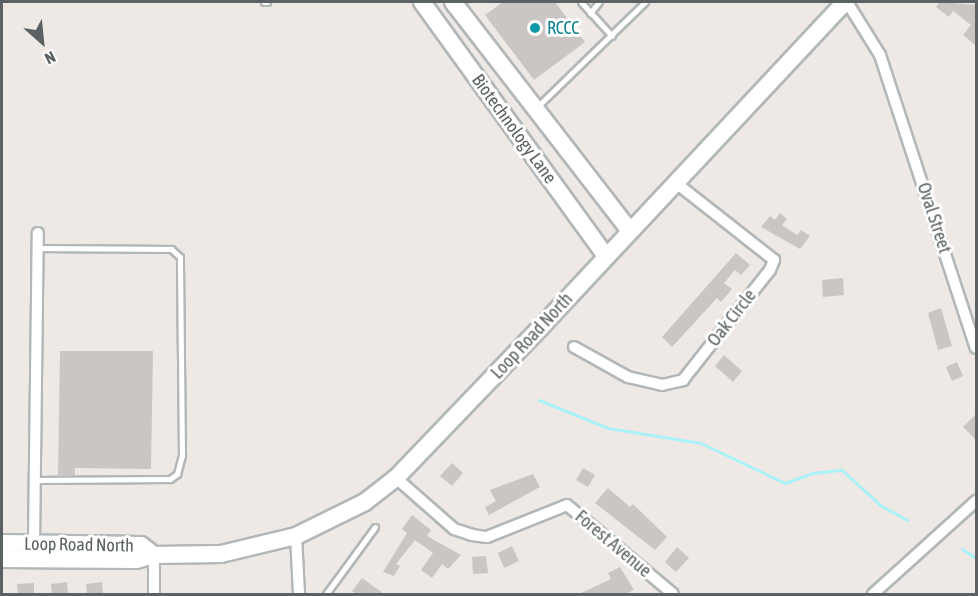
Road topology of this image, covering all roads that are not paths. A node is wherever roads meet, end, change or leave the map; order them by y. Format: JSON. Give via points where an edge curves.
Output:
{"nodes":[{"id":1,"x":422,"y":2,"type":"edge"},
{"id":2,"x":453,"y":2,"type":"edge"},
{"id":3,"x":580,"y":2,"type":"edge"},
{"id":4,"x":599,"y":2,"type":"edge"},
{"id":5,"x":645,"y":2,"type":"edge"},
{"id":6,"x":846,"y":2,"type":"edge"},
{"id":7,"x":590,"y":13,"type":"junction"},
{"id":8,"x":612,"y":36,"type":"junction"},
{"id":9,"x":533,"y":110,"type":"junction"},
{"id":10,"x":675,"y":182,"type":"junction"},
{"id":11,"x":630,"y":231,"type":"junction"},
{"id":12,"x":38,"y":233,"type":"dead end"},
{"id":13,"x":38,"y":248,"type":"junction"},
{"id":14,"x":606,"y":256,"type":"junction"},
{"id":15,"x":574,"y":347,"type":"dead end"},
{"id":16,"x":976,"y":347,"type":"edge"},
{"id":17,"x":396,"y":478,"type":"junction"},
{"id":18,"x":35,"y":480,"type":"junction"},
{"id":19,"x":976,"y":501,"type":"edge"},
{"id":20,"x":375,"y":527,"type":"dead end"},
{"id":21,"x":296,"y":536,"type":"junction"},
{"id":22,"x":2,"y":543,"type":"edge"},
{"id":23,"x":34,"y":543,"type":"junction"},
{"id":24,"x":154,"y":555,"type":"junction"},
{"id":25,"x":2,"y":558,"type":"edge"},
{"id":26,"x":154,"y":594,"type":"edge"},
{"id":27,"x":298,"y":594,"type":"edge"},
{"id":28,"x":326,"y":594,"type":"edge"},
{"id":29,"x":671,"y":594,"type":"edge"},
{"id":30,"x":873,"y":594,"type":"edge"}],
"edges":[{"from":1,"to":14,"type":"main road","name":"Biotechnology Lane"},
{"from":2,"to":9,"type":"main road","name":"Biotechnology Lane"},
{"from":3,"to":7,"type":"lane"},
{"from":4,"to":7,"type":"lane"},
{"from":5,"to":8,"type":"lane"},
{"from":6,"to":10,"type":"main road","name":"Loop Road North"},
{"from":6,"to":16,"type":"street","name":"Oval Street","via":[[874,40]]},
{"from":7,"to":8,"type":"lane"},
{"from":8,"to":9,"type":"lane"},
{"from":9,"to":11,"type":"main road","name":"Biotechnology Lane"},
{"from":10,"to":11,"type":"main road","name":"Loop Road North"},
{"from":10,"to":15,"type":"street","name":"Oak Circle","via":[[774,260],[770,270],[683,380],[662,385],[628,377]]},
{"from":11,"to":14,"type":"main road","name":"Loop Road North"},
{"from":12,"to":13,"type":"street"},
{"from":13,"to":18,"type":"street"},
{"from":13,"to":18,"type":"lane","via":[[171,249],[180,257],[182,455],[177,474],[170,479]]},
{"from":14,"to":17,"type":"main road","name":"Loop Road North"},
{"from":17,"to":21,"type":"main road","name":"Loop Road North","via":[[336,518]]},
{"from":17,"to":29,"type":"street","name":"Forest Avenue","via":[[454,529],[472,535],[487,537],[567,505]]},
{"from":18,"to":23,"type":"street"},
{"from":19,"to":30,"type":"street"},
{"from":20,"to":28,"type":"lane"},
{"from":21,"to":24,"type":"main road","name":"Loop Road North","via":[[221,554]]},
{"from":21,"to":27,"type":"street"},
{"from":22,"to":23,"type":"main road","name":"Loop Road North"},
{"from":23,"to":24,"type":"main road","name":"Loop Road North","via":[[141,545]]},
{"from":24,"to":25,"type":"main road","name":"Loop Road North","via":[[136,560]]},
{"from":24,"to":26,"type":"street"}]}
